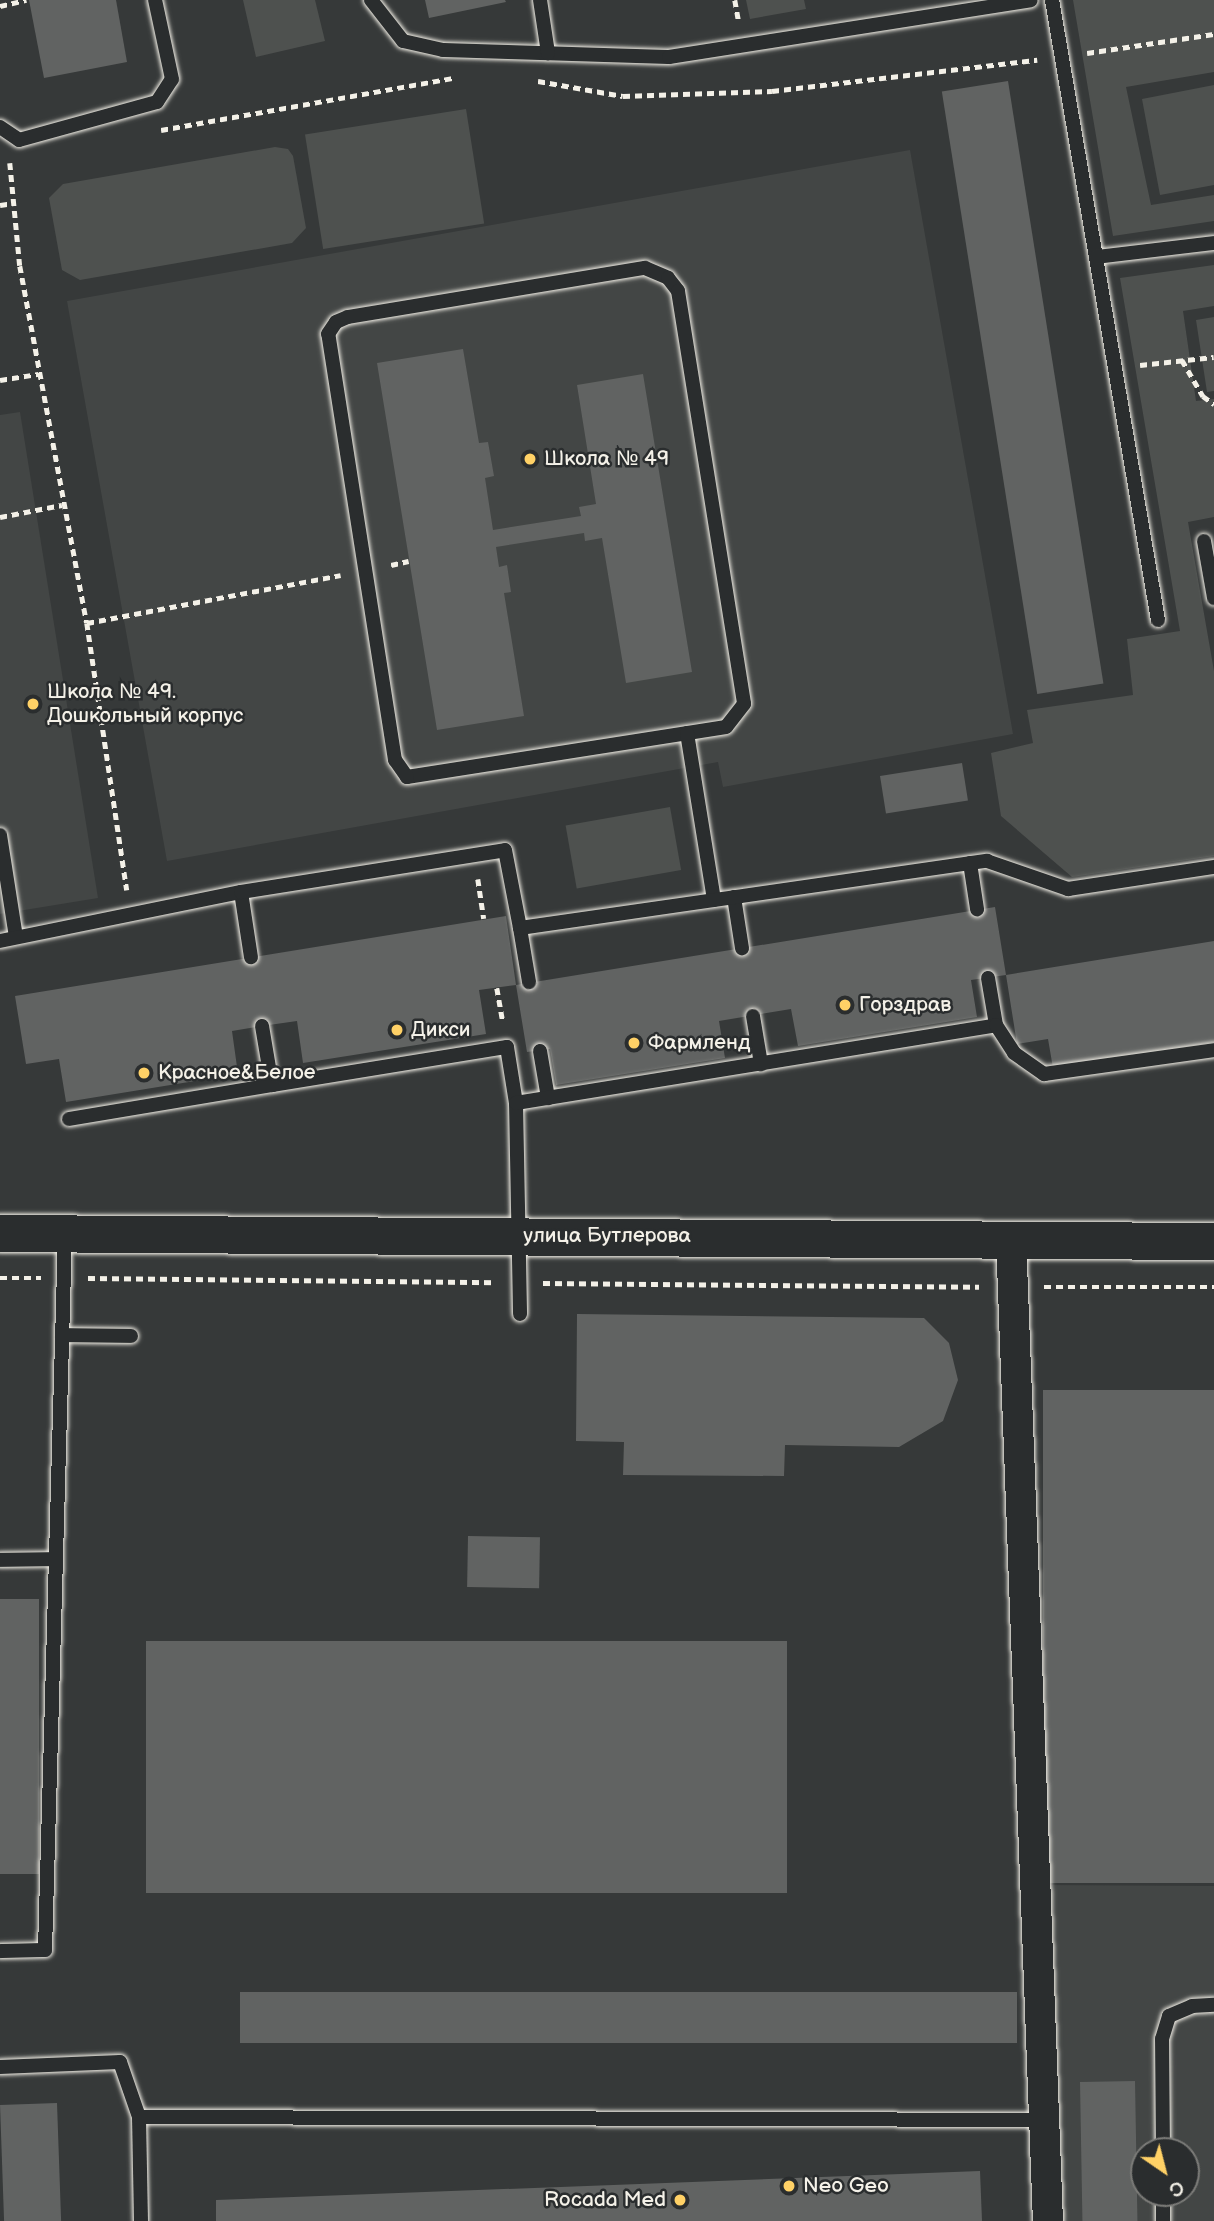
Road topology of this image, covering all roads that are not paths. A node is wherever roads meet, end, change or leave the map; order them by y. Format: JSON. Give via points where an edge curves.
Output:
{"nodes":[{"id":1,"x":155,"y":0,"type":"edge"},
{"id":2,"x":371,"y":0,"type":"edge"},
{"id":3,"x":540,"y":0,"type":"edge"},
{"id":4,"x":1031,"y":0,"type":"edge"},
{"id":5,"x":1052,"y":0,"type":"edge"},
{"id":6,"x":548,"y":53,"type":"junction"},
{"id":7,"x":0,"y":127,"type":"edge"},
{"id":8,"x":1214,"y":243,"type":"edge"},
{"id":9,"x":1096,"y":257,"type":"junction"},
{"id":10,"x":1204,"y":541,"type":"dead end"},
{"id":11,"x":1214,"y":598,"type":"edge"},
{"id":12,"x":1158,"y":620,"type":"dead end"},
{"id":13,"x":687,"y":733,"type":"junction"},
{"id":14,"x":0,"y":835,"type":"edge"},
{"id":15,"x":970,"y":863,"type":"junction"},
{"id":16,"x":1214,"y":867,"type":"edge"},
{"id":17,"x":4,"y":889,"type":"edge"},
{"id":18,"x":241,"y":892,"type":"junction"},
{"id":19,"x":734,"y":897,"type":"junction"},
{"id":20,"x":714,"y":900,"type":"junction"},
{"id":21,"x":977,"y":909,"type":"dead end"},
{"id":22,"x":520,"y":928,"type":"junction"},
{"id":23,"x":16,"y":937,"type":"junction"},
{"id":24,"x":0,"y":941,"type":"edge"},
{"id":25,"x":742,"y":948,"type":"dead end"},
{"id":26,"x":251,"y":957,"type":"dead end"},
{"id":27,"x":988,"y":978,"type":"dead end"},
{"id":28,"x":529,"y":982,"type":"dead end"},
{"id":29,"x":753,"y":1016,"type":"dead end"},
{"id":30,"x":996,"y":1025,"type":"junction"},
{"id":31,"x":262,"y":1026,"type":"dead end"},
{"id":32,"x":1214,"y":1050,"type":"edge"},
{"id":33,"x":540,"y":1051,"type":"dead end"},
{"id":34,"x":761,"y":1064,"type":"junction"},
{"id":35,"x":272,"y":1085,"type":"junction"},
{"id":36,"x":548,"y":1098,"type":"junction"},
{"id":37,"x":516,"y":1103,"type":"junction"},
{"id":38,"x":69,"y":1119,"type":"dead end"},
{"id":39,"x":0,"y":1233,"type":"edge"},
{"id":40,"x":65,"y":1234,"type":"junction"},
{"id":41,"x":521,"y":1236,"type":"junction"},
{"id":42,"x":1011,"y":1237,"type":"junction"},
{"id":43,"x":1214,"y":1241,"type":"edge"},
{"id":44,"x":520,"y":1314,"type":"dead end"},
{"id":45,"x":62,"y":1335,"type":"junction"},
{"id":46,"x":131,"y":1336,"type":"dead end"},
{"id":47,"x":55,"y":1559,"type":"junction"},
{"id":48,"x":0,"y":1560,"type":"edge"},
{"id":49,"x":0,"y":1951,"type":"edge"},
{"id":50,"x":1214,"y":2005,"type":"edge"},
{"id":51,"x":0,"y":2067,"type":"edge"},
{"id":52,"x":139,"y":2117,"type":"junction"},
{"id":53,"x":1045,"y":2120,"type":"junction"},
{"id":54,"x":1163,"y":2137,"type":"edge"},
{"id":55,"x":141,"y":2221,"type":"edge"},
{"id":56,"x":1048,"y":2221,"type":"edge"}],
"edges":[{"from":1,"to":7,"type":"lane","via":[[172,79],[157,102],[19,140]]},
{"from":2,"to":6,"type":"lane","via":[[403,41],[443,50]]},
{"from":3,"to":6,"type":"lane"},
{"from":4,"to":6,"type":"lane","via":[[669,57]]},
{"from":5,"to":9,"type":"lane"},
{"from":8,"to":9,"type":"lane"},
{"from":9,"to":12,"type":"lane"},
{"from":10,"to":11,"type":"lane"},
{"from":13,"to":13,"type":"lane","via":[[407,777],[395,760],[327,345],[336,322],[645,268],[657,271],[678,291],[744,704],[726,727]]},
{"from":13,"to":20,"type":"lane"},
{"from":14,"to":17,"type":"lane"},
{"from":15,"to":16,"type":"lane","via":[[987,861],[1068,889]]},
{"from":15,"to":19,"type":"lane"},
{"from":15,"to":21,"type":"lane"},
{"from":17,"to":23,"type":"lane"},
{"from":18,"to":22,"type":"lane","via":[[505,850]]},
{"from":18,"to":23,"type":"lane"},
{"from":18,"to":26,"type":"lane"},
{"from":19,"to":20,"type":"lane"},
{"from":19,"to":25,"type":"lane"},
{"from":20,"to":22,"type":"lane"},
{"from":22,"to":28,"type":"lane"},
{"from":23,"to":24,"type":"lane"},
{"from":27,"to":30,"type":"lane"},
{"from":29,"to":34,"type":"lane"},
{"from":30,"to":32,"type":"lane","via":[[1014,1053],[1044,1074]]},
{"from":30,"to":34,"type":"lane"},
{"from":31,"to":35,"type":"lane"},
{"from":33,"to":36,"type":"lane"},
{"from":34,"to":36,"type":"lane"},
{"from":35,"to":37,"type":"lane","via":[[507,1047]]},
{"from":35,"to":38,"type":"lane"},
{"from":36,"to":37,"type":"lane"},
{"from":37,"to":41,"type":"lane"},
{"from":39,"to":40,"type":"street","name":"улица Бутлерова"},
{"from":40,"to":41,"type":"street","name":"улица Бутлерова"},
{"from":40,"to":45,"type":"lane"},
{"from":41,"to":42,"type":"street","name":"улица Бутлерова"},
{"from":41,"to":44,"type":"lane"},
{"from":42,"to":43,"type":"street","name":"улица Бутлерова"},
{"from":42,"to":53,"type":"street"},
{"from":45,"to":46,"type":"lane"},
{"from":45,"to":47,"type":"lane"},
{"from":47,"to":48,"type":"lane"},
{"from":47,"to":49,"type":"lane","via":[[45,1950]]},
{"from":50,"to":54,"type":"lane","via":[[1192,2006],[1169,2015],[1162,2039]]},
{"from":51,"to":52,"type":"lane","via":[[120,2062]]},
{"from":52,"to":53,"type":"lane"},
{"from":52,"to":55,"type":"lane"},
{"from":53,"to":56,"type":"street"}]}
